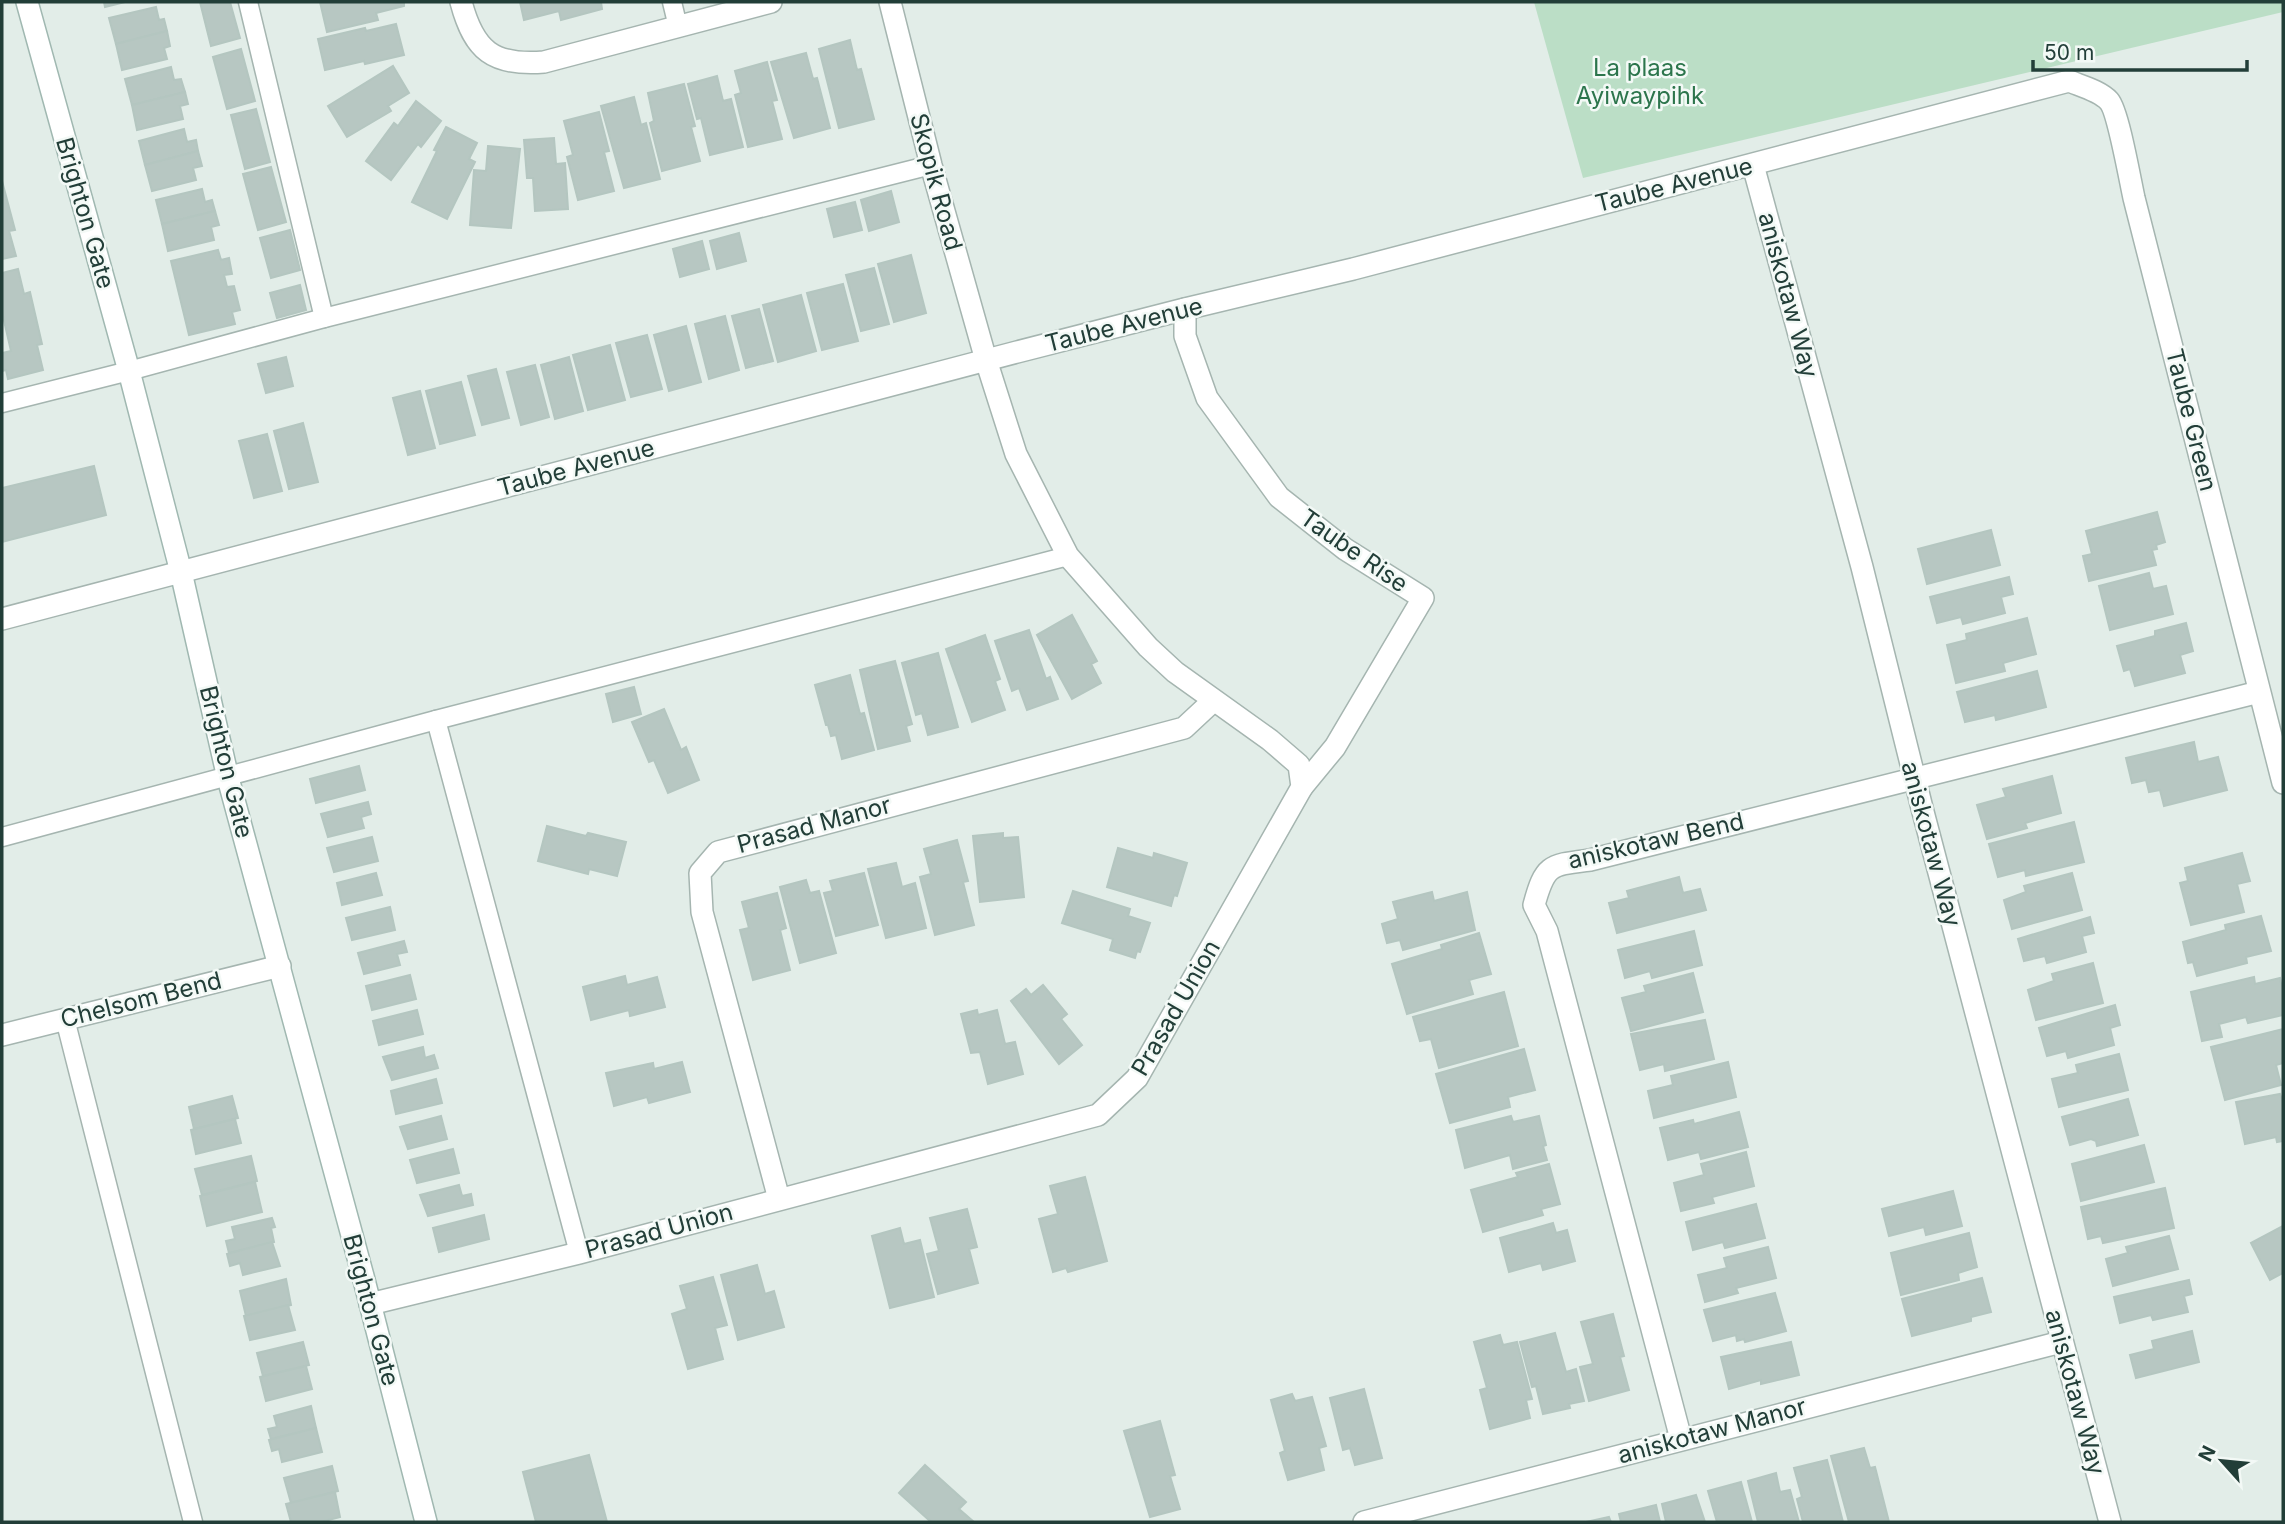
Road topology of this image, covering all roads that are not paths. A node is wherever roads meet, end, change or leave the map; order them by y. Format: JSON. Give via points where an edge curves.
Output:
{"nodes":[{"id":1,"x":27,"y":2,"type":"edge"},
{"id":2,"x":248,"y":2,"type":"edge"},
{"id":3,"x":461,"y":2,"type":"edge"},
{"id":4,"x":671,"y":2,"type":"edge"},
{"id":5,"x":771,"y":2,"type":"edge"},
{"id":6,"x":890,"y":2,"type":"edge"},
{"id":7,"x":678,"y":27,"type":"junction"},
{"id":8,"x":2069,"y":81,"type":"joint"},
{"id":9,"x":931,"y":165,"type":"junction"},
{"id":10,"x":1753,"y":165,"type":"junction"},
{"id":11,"x":1185,"y":309,"type":"junction"},
{"id":12,"x":324,"y":318,"type":"junction"},
{"id":13,"x":986,"y":360,"type":"junction"},
{"id":14,"x":130,"y":371,"type":"junction"},
{"id":15,"x":2,"y":403,"type":"edge"},
{"id":16,"x":1068,"y":556,"type":"junction"},
{"id":17,"x":181,"y":572,"type":"junction"},
{"id":18,"x":2,"y":619,"type":"edge"},
{"id":19,"x":2259,"y":692,"type":"junction"},
{"id":20,"x":1213,"y":701,"type":"junction"},
{"id":21,"x":436,"y":720,"type":"junction"},
{"id":22,"x":228,"y":778,"type":"junction"},
{"id":23,"x":1914,"y":778,"type":"junction"},
{"id":24,"x":2283,"y":783,"type":"edge"},
{"id":25,"x":1302,"y":787,"type":"junction"},
{"id":26,"x":2,"y":837,"type":"edge"},
{"id":27,"x":280,"y":966,"type":"junction"},
{"id":28,"x":65,"y":1019,"type":"junction"},
{"id":29,"x":2,"y":1035,"type":"edge"},
{"id":30,"x":779,"y":1199,"type":"junction"},
{"id":31,"x":579,"y":1253,"type":"junction"},
{"id":32,"x":370,"y":1304,"type":"junction"},
{"id":33,"x":2061,"y":1342,"type":"junction"},
{"id":34,"x":1681,"y":1439,"type":"junction"},
{"id":35,"x":193,"y":1522,"type":"edge"},
{"id":36,"x":426,"y":1522,"type":"edge"},
{"id":37,"x":1364,"y":1522,"type":"edge"},
{"id":38,"x":2110,"y":1522,"type":"edge"}],
"edges":[{"from":1,"to":14,"type":"street","name":"Brighton Gate"},
{"from":2,"to":12,"type":"lane"},
{"from":3,"to":7,"type":"street","via":[[484,51],[521,64]]},
{"from":4,"to":7,"type":"lane"},
{"from":5,"to":7,"type":"street"},
{"from":6,"to":9,"type":"street","name":"Skopik Road"},
{"from":8,"to":10,"type":"street","name":"Taube Avenue"},
{"from":8,"to":19,"type":"street","name":"Taube Green","via":[[2109,100],[2117,118]]},
{"from":9,"to":12,"type":"lane"},
{"from":9,"to":13,"type":"street","name":"Skopik Road"},
{"from":10,"to":11,"type":"street","name":"Taube Avenue"},
{"from":10,"to":23,"type":"street","name":"aniskotaw Way"},
{"from":11,"to":13,"type":"street","name":"Taube Avenue"},
{"from":11,"to":25,"type":"street","name":"Taube Rise","via":[[1185,336],[1207,398],[1279,497],[1345,549],[1423,598],[1331,754]]},
{"from":12,"to":14,"type":"lane"},
{"from":13,"to":16,"type":"street","via":[[1016,454]]},
{"from":13,"to":17,"type":"street","name":"Taube Avenue"},
{"from":14,"to":15,"type":"lane"},
{"from":14,"to":17,"type":"street","name":"Brighton Gate"},
{"from":16,"to":20,"type":"street","via":[[1148,647]]},
{"from":16,"to":21,"type":"lane"},
{"from":17,"to":18,"type":"street","name":"Taube Avenue"},
{"from":17,"to":22,"type":"street","name":"Brighton Gate"},
{"from":19,"to":23,"type":"street","name":"aniskotaw Bend"},
{"from":19,"to":24,"type":"street","name":"Taube Green"},
{"from":20,"to":25,"type":"street","via":[[1299,765]]},
{"from":20,"to":30,"type":"street","name":"Prasad Manor","via":[[1184,728],[718,852],[700,873],[702,912]]},
{"from":21,"to":22,"type":"lane"},
{"from":21,"to":31,"type":"lane"},
{"from":22,"to":26,"type":"lane"},
{"from":22,"to":27,"type":"street","name":"Brighton Gate"},
{"from":23,"to":33,"type":"street","name":"aniskotaw Way"},
{"from":23,"to":34,"type":"street","name":"aniskotaw Bend","via":[[1590,860],[1556,864],[1541,878],[1534,905],[1547,931]]},
{"from":25,"to":30,"type":"street","name":"Prasad Union","via":[[1137,1078],[1098,1115]]},
{"from":27,"to":28,"type":"street","name":"Chelsom Bend"},
{"from":27,"to":32,"type":"street","name":"Brighton Gate"},
{"from":28,"to":29,"type":"street","name":"Chelsom Bend"},
{"from":28,"to":35,"type":"lane"},
{"from":30,"to":31,"type":"street","name":"Prasad Union"},
{"from":31,"to":32,"type":"street","name":"Prasad Union"},
{"from":32,"to":36,"type":"street","name":"Brighton Gate"},
{"from":33,"to":34,"type":"street","name":"aniskotaw Manor"},
{"from":33,"to":38,"type":"street","name":"aniskotaw Way"},
{"from":34,"to":37,"type":"street","name":"aniskotaw Manor"}]}
